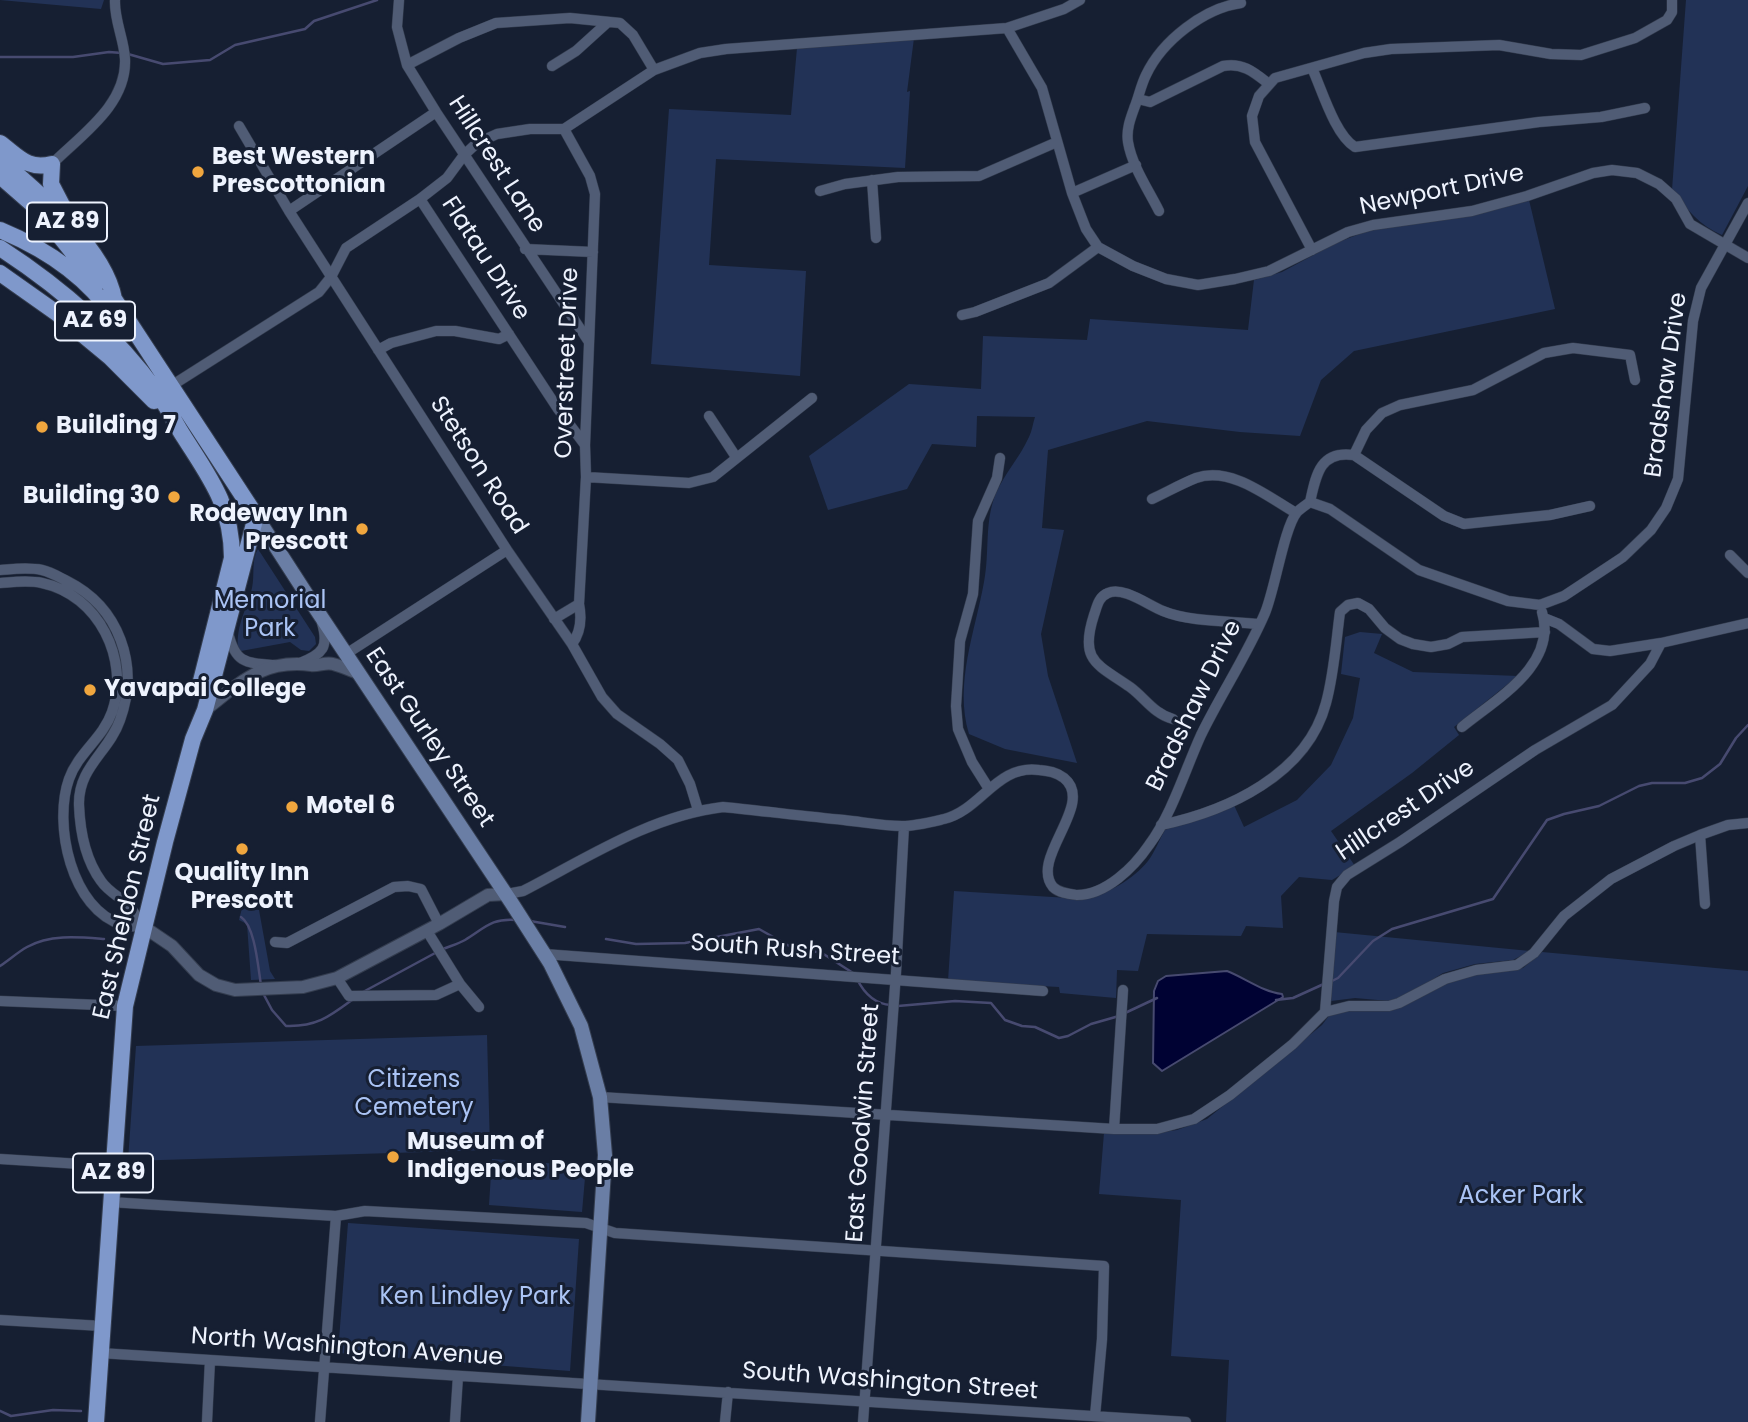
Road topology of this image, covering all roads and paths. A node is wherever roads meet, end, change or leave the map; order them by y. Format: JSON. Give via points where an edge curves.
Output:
{"nodes":[{"id":1,"x":114,"y":0,"type":"edge"},
{"id":2,"x":399,"y":0,"type":"edge"},
{"id":3,"x":1080,"y":0,"type":"edge"},
{"id":4,"x":1672,"y":0,"type":"edge"},
{"id":5,"x":1241,"y":3,"type":"dead end"},
{"id":6,"x":608,"y":22,"type":"junction"},
{"id":7,"x":1007,"y":28,"type":"junction"},
{"id":8,"x":407,"y":65,"type":"junction"},
{"id":9,"x":552,"y":66,"type":"dead end"},
{"id":10,"x":1312,"y":68,"type":"junction"},
{"id":11,"x":654,"y":70,"type":"junction"},
{"id":12,"x":1269,"y":84,"type":"junction"},
{"id":13,"x":1138,"y":99,"type":"junction"},
{"id":14,"x":1645,"y":108,"type":"dead end"},
{"id":15,"x":436,"y":113,"type":"junction"},
{"id":16,"x":239,"y":126,"type":"dead end"},
{"id":17,"x":564,"y":129,"type":"junction"},
{"id":18,"x":0,"y":142,"type":"edge"},
{"id":19,"x":1058,"y":142,"type":"junction"},
{"id":20,"x":464,"y":155,"type":"junction"},
{"id":21,"x":0,"y":160,"type":"edge"},
{"id":22,"x":52,"y":164,"type":"junction"},
{"id":23,"x":1136,"y":165,"type":"junction"},
{"id":24,"x":0,"y":176,"type":"edge"},
{"id":25,"x":872,"y":180,"type":"junction"},
{"id":26,"x":820,"y":191,"type":"dead end"},
{"id":27,"x":1072,"y":193,"type":"junction"},
{"id":28,"x":421,"y":199,"type":"junction"},
{"id":29,"x":1748,"y":203,"type":"edge"},
{"id":30,"x":289,"y":211,"type":"junction"},
{"id":31,"x":1159,"y":211,"type":"dead end"},
{"id":32,"x":0,"y":230,"type":"edge"},
{"id":33,"x":78,"y":235,"type":"junction"},
{"id":34,"x":876,"y":238,"type":"dead end"},
{"id":35,"x":1725,"y":245,"type":"junction"},
{"id":36,"x":1098,"y":247,"type":"junction"},
{"id":37,"x":0,"y":248,"type":"edge"},
{"id":38,"x":525,"y":249,"type":"junction"},
{"id":39,"x":1312,"y":250,"type":"junction"},
{"id":40,"x":593,"y":252,"type":"junction"},
{"id":41,"x":1748,"y":258,"type":"edge"},
{"id":42,"x":0,"y":274,"type":"edge"},
{"id":43,"x":331,"y":277,"type":"junction"},
{"id":44,"x":114,"y":299,"type":"junction"},
{"id":45,"x":962,"y":315,"type":"dead end"},
{"id":46,"x":509,"y":334,"type":"junction"},
{"id":47,"x":589,"y":342,"type":"junction"},
{"id":48,"x":378,"y":350,"type":"junction"},
{"id":49,"x":1635,"y":380,"type":"dead end"},
{"id":50,"x":171,"y":386,"type":"junction"},
{"id":51,"x":812,"y":398,"type":"dead end"},
{"id":52,"x":169,"y":414,"type":"junction"},
{"id":53,"x":190,"y":414,"type":"junction"},
{"id":54,"x":709,"y":416,"type":"dead end"},
{"id":55,"x":586,"y":445,"type":"junction"},
{"id":56,"x":1354,"y":455,"type":"junction"},
{"id":57,"x":736,"y":457,"type":"junction"},
{"id":58,"x":1000,"y":458,"type":"dead end"},
{"id":59,"x":586,"y":477,"type":"junction"},
{"id":60,"x":1152,"y":499,"type":"dead end"},
{"id":61,"x":1310,"y":502,"type":"junction"},
{"id":62,"x":1590,"y":506,"type":"dead end"},
{"id":63,"x":1296,"y":513,"type":"junction"},
{"id":64,"x":256,"y":516,"type":"junction"},
{"id":65,"x":507,"y":550,"type":"junction"},
{"id":66,"x":1730,"y":555,"type":"dead end"},
{"id":67,"x":0,"y":570,"type":"edge"},
{"id":68,"x":1748,"y":573,"type":"edge"},
{"id":69,"x":0,"y":583,"type":"edge"},
{"id":70,"x":579,"y":604,"type":"junction"},
{"id":71,"x":1540,"y":605,"type":"junction"},
{"id":72,"x":316,"y":609,"type":"junction"},
{"id":73,"x":1544,"y":618,"type":"junction"},
{"id":74,"x":554,"y":619,"type":"junction"},
{"id":75,"x":1748,"y":623,"type":"edge"},
{"id":76,"x":1259,"y":624,"type":"junction"},
{"id":77,"x":227,"y":628,"type":"junction"},
{"id":78,"x":1545,"y":632,"type":"junction"},
{"id":79,"x":1661,"y":643,"type":"junction"},
{"id":80,"x":572,"y":644,"type":"junction"},
{"id":81,"x":346,"y":654,"type":"junction"},
{"id":82,"x":300,"y":663,"type":"junction"},
{"id":83,"x":275,"y":665,"type":"junction"},
{"id":84,"x":358,"y":673,"type":"junction"},
{"id":85,"x":205,"y":710,"type":"junction"},
{"id":86,"x":1173,"y":719,"type":"dead end"},
{"id":87,"x":1462,"y":727,"type":"dead end"},
{"id":88,"x":193,"y":739,"type":"junction"},
{"id":89,"x":989,"y":789,"type":"junction"},
{"id":90,"x":698,"y":810,"type":"junction"},
{"id":91,"x":1748,"y":823,"type":"edge"},
{"id":92,"x":1161,"y":825,"type":"junction"},
{"id":93,"x":904,"y":826,"type":"junction"},
{"id":94,"x":1700,"y":835,"type":"junction"},
{"id":95,"x":507,"y":894,"type":"junction"},
{"id":96,"x":1705,"y":904,"type":"dead end"},
{"id":97,"x":439,"y":924,"type":"junction"},
{"id":98,"x":144,"y":927,"type":"junction"},
{"id":99,"x":427,"y":931,"type":"junction"},
{"id":100,"x":275,"y":942,"type":"dead end"},
{"id":101,"x":544,"y":954,"type":"junction"},
{"id":102,"x":337,"y":978,"type":"junction"},
{"id":103,"x":895,"y":979,"type":"junction"},
{"id":104,"x":460,"y":984,"type":"junction"},
{"id":105,"x":1123,"y":990,"type":"dead end"},
{"id":106,"x":1043,"y":991,"type":"dead end"},
{"id":107,"x":0,"y":1001,"type":"edge"},
{"id":108,"x":125,"y":1006,"type":"junction"},
{"id":109,"x":479,"y":1007,"type":"dead end"},
{"id":110,"x":1325,"y":1012,"type":"junction"},
{"id":111,"x":600,"y":1097,"type":"junction"},
{"id":112,"x":884,"y":1114,"type":"junction"},
{"id":113,"x":1114,"y":1129,"type":"junction"},
{"id":114,"x":0,"y":1159,"type":"edge"},
{"id":115,"x":113,"y":1166,"type":"junction"},
{"id":116,"x":110,"y":1202,"type":"junction"},
{"id":117,"x":336,"y":1216,"type":"junction"},
{"id":118,"x":602,"y":1230,"type":"junction"},
{"id":119,"x":876,"y":1252,"type":"junction"},
{"id":120,"x":0,"y":1320,"type":"edge"},
{"id":121,"x":102,"y":1326,"type":"junction"},
{"id":122,"x":100,"y":1353,"type":"junction"},
{"id":123,"x":211,"y":1360,"type":"junction"},
{"id":124,"x":324,"y":1367,"type":"junction"},
{"id":125,"x":458,"y":1376,"type":"junction"},
{"id":126,"x":590,"y":1384,"type":"junction"},
{"id":127,"x":728,"y":1392,"type":"junction"},
{"id":128,"x":864,"y":1402,"type":"junction"},
{"id":129,"x":1095,"y":1416,"type":"junction"},
{"id":130,"x":96,"y":1422,"type":"edge"},
{"id":131,"x":206,"y":1422,"type":"edge"},
{"id":132,"x":320,"y":1422,"type":"edge"},
{"id":133,"x":455,"y":1422,"type":"edge"},
{"id":134,"x":587,"y":1422,"type":"edge"},
{"id":135,"x":725,"y":1422,"type":"edge"},
{"id":136,"x":863,"y":1422,"type":"edge"},
{"id":137,"x":1186,"y":1422,"type":"edge"}],
"edges":[{"from":1,"to":22,"type":"street","via":[[125,60],[122,85],[113,103]]},
{"from":2,"to":8,"type":"street","name":"Hillcrest Lane","via":[[397,27]]},
{"from":3,"to":7,"type":"street"},
{"from":4,"to":10,"type":"street","via":[[1667,20],[1619,44],[1581,55],[1499,45],[1391,49]]},
{"from":5,"to":13,"type":"street","via":[[1192,21],[1147,74]]},
{"from":6,"to":8,"type":"street","via":[[538,19],[496,23]]},
{"from":6,"to":9,"type":"street"},
{"from":6,"to":11,"type":"street","via":[[620,23],[633,35]]},
{"from":7,"to":11,"type":"street","via":[[726,49]]},
{"from":7,"to":19,"type":"street","via":[[1042,88]]},
{"from":8,"to":15,"type":"street","name":"Hillcrest Lane"},
{"from":10,"to":12,"type":"street","via":[[1275,78]]},
{"from":10,"to":14,"type":"street","via":[[1346,142],[1355,147]]},
{"from":11,"to":17,"type":"street"},
{"from":12,"to":13,"type":"street","via":[[1250,69],[1233,64],[1150,102]]},
{"from":12,"to":39,"type":"street","via":[[1252,116],[1255,142]]},
{"from":13,"to":23,"type":"street","via":[[1128,126]]},
{"from":15,"to":20,"type":"street","name":"Hillcrest Lane"},
{"from":15,"to":30,"type":"street"},
{"from":16,"to":30,"type":"street","name":"Stetson Road"},
{"from":17,"to":20,"type":"street","via":[[497,134]]},
{"from":17,"to":40,"type":"street","name":"Overstreet Drive","via":[[590,176]]},
{"from":18,"to":22,"type":"main road","via":[[30,166]]},
{"from":19,"to":25,"type":"street","via":[[979,176]]},
{"from":19,"to":27,"type":"street"},
{"from":20,"to":28,"type":"street","via":[[447,178]]},
{"from":20,"to":38,"type":"street","name":"Hillcrest Lane"},
{"from":21,"to":33,"type":"main road","name":"East Gurley Street","number":"AZ 89","via":[[43,196]]},
{"from":22,"to":33,"type":"main road","via":[[52,188]]},
{"from":23,"to":27,"type":"street"},
{"from":23,"to":31,"type":"street"},
{"from":24,"to":44,"type":"main road","via":[[39,210]]},
{"from":25,"to":26,"type":"street"},
{"from":25,"to":34,"type":"street"},
{"from":27,"to":36,"type":"street"},
{"from":28,"to":43,"type":"street","via":[[346,248]]},
{"from":28,"to":46,"type":"street","name":"Flatau Drive"},
{"from":29,"to":35,"type":"street","name":"Bradshaw Drive"},
{"from":30,"to":43,"type":"street","name":"Stetson Road"},
{"from":32,"to":53,"type":"main road","via":[[56,258],[81,278],[107,306],[165,393]]},
{"from":33,"to":44,"type":"main road","name":"East Gurley Street","number":"AZ 89","via":[[106,274]]},
{"from":35,"to":39,"type":"street","name":"Newport Drive","via":[[1690,224],[1676,199],[1659,184],[1637,173],[1612,170],[1472,211],[1373,225]]},
{"from":35,"to":41,"type":"street","name":"Newport Drive"},
{"from":35,"to":71,"type":"street","name":"Bradshaw Drive","via":[[1702,288],[1693,321],[1678,479],[1666,508],[1623,557],[1564,596]]},
{"from":36,"to":39,"type":"street","name":"Newport Drive","via":[[1166,279],[1198,285],[1269,271]]},
{"from":36,"to":45,"type":"street","via":[[1049,283]]},
{"from":37,"to":52,"type":"main road","number":"AZ 69","via":[[54,285],[100,326],[145,376]]},
{"from":38,"to":40,"type":"street"},
{"from":38,"to":47,"type":"street","name":"Hillcrest Lane"},
{"from":40,"to":47,"type":"street","name":"Overstreet Drive"},
{"from":42,"to":52,"type":"main road","number":"AZ 89","via":[[110,357]]},
{"from":43,"to":48,"type":"street","name":"Stetson Road"},
{"from":43,"to":50,"type":"street","via":[[319,292]]},
{"from":44,"to":50,"type":"main road","name":"East Gurley Street","number":"AZ 89"},
{"from":46,"to":48,"type":"street","via":[[499,339],[436,331]]},
{"from":46,"to":55,"type":"street","name":"Flatau Drive"},
{"from":47,"to":55,"type":"street","name":"Overstreet Drive"},
{"from":48,"to":65,"type":"street","name":"Stetson Road"},
{"from":49,"to":56,"type":"street","via":[[1630,355],[1573,348],[1544,353],[1473,390],[1400,405],[1382,414],[1366,430]]},
{"from":50,"to":53,"type":"main road","name":"East Gurley Street","number":"AZ 89"},
{"from":51,"to":57,"type":"street"},
{"from":52,"to":88,"type":"main road","name":"East Sheldon Street","number":"AZ 89","via":[[218,489],[232,537],[228,579],[194,710]]},
{"from":53,"to":64,"type":"main road","name":"East Gurley Street","number":"AZ 89"},
{"from":54,"to":57,"type":"street"},
{"from":55,"to":59,"type":"street","name":"Overstreet Drive"},
{"from":56,"to":61,"type":"street","via":[[1342,453],[1327,460],[1317,473]]},
{"from":56,"to":62,"type":"street","via":[[1444,516],[1464,524]]},
{"from":57,"to":59,"type":"street","via":[[713,477],[689,483]]},
{"from":58,"to":89,"type":"street","via":[[997,478],[978,521],[973,594],[961,641],[956,706],[958,729]]},
{"from":59,"to":70,"type":"street","name":"Overstreet Drive"},
{"from":60,"to":63,"type":"street","via":[[1198,477],[1220,475]]},
{"from":61,"to":63,"type":"street"},
{"from":61,"to":71,"type":"street","via":[[1330,509],[1419,570],[1508,601]]},
{"from":63,"to":76,"type":"street","name":"Bradshaw Drive"},
{"from":64,"to":72,"type":"main road","name":"East Gurley Street"},
{"from":64,"to":77,"type":"main road","name":"East Sheldon Street","number":"AZ 89"},
{"from":65,"to":74,"type":"street","name":"Stetson Road"},
{"from":65,"to":81,"type":"street"},
{"from":66,"to":68,"type":"street"},
{"from":67,"to":98,"type":"street","via":[[45,570],[81,589],[109,616],[124,644],[128,681],[120,722],[82,782],[79,804],[91,864]]},
{"from":69,"to":98,"type":"street","via":[[44,583],[67,593],[85,606],[110,642],[117,691],[104,729],[69,778],[64,832],[74,873],[94,908],[123,925]]},
{"from":70,"to":74,"type":"street"},
{"from":70,"to":80,"type":"street","name":"Overstreet Drive","via":[[579,635]]},
{"from":71,"to":73,"type":"street"},
{"from":72,"to":81,"type":"main road","name":"East Gurley Street"},
{"from":72,"to":82,"type":"street","via":[[326,640],[313,658]]},
{"from":73,"to":78,"type":"street"},
{"from":73,"to":79,"type":"street","via":[[1593,649]]},
{"from":74,"to":80,"type":"street","name":"Stetson Road"},
{"from":75,"to":79,"type":"street"},
{"from":76,"to":86,"type":"street","via":[[1166,613],[1120,592],[1100,598],[1088,634],[1096,663],[1154,710]]},
{"from":76,"to":92,"type":"street","name":"Bradshaw Drive"},
{"from":77,"to":83,"type":"street","via":[[237,657],[253,664]]},
{"from":77,"to":85,"type":"main road","name":"East Sheldon Street","number":"AZ 89"},
{"from":78,"to":87,"type":"street","via":[[1535,663]]},
{"from":78,"to":92,"type":"street","via":[[1462,637],[1431,647],[1413,644],[1385,628],[1358,603],[1348,605],[1340,612],[1325,705],[1316,728],[1292,760],[1259,788],[1192,818]]},
{"from":79,"to":110,"type":"street","name":"Hillcrest Drive","via":[[1650,664],[1612,705],[1535,750],[1347,875],[1337,887],[1334,901]]},
{"from":80,"to":90,"type":"street","name":"Stetson Road","via":[[617,714],[678,760]]},
{"from":81,"to":84,"type":"main road","name":"East Gurley Street"},
{"from":82,"to":83,"type":"street"},
{"from":82,"to":84,"type":"street","via":[[331,663]]},
{"from":83,"to":85,"type":"street","via":[[240,683]]},
{"from":84,"to":95,"type":"main road","name":"East Gurley Street"},
{"from":85,"to":88,"type":"main road","name":"East Sheldon Street","number":"AZ 89"},
{"from":88,"to":98,"type":"main road","name":"East Sheldon Street","number":"AZ 89"},
{"from":89,"to":92,"type":"street","name":"Bradshaw Drive","via":[[1013,772],[1030,768],[1057,773],[1068,782],[1073,796],[1069,815],[1049,861],[1048,875],[1053,887],[1065,894],[1098,891],[1111,883],[1132,866]]},
{"from":89,"to":93,"type":"street","name":"Bradshaw Drive","via":[[967,809],[948,818]]},
{"from":90,"to":93,"type":"street","name":"Bradshaw Drive","via":[[723,807]]},
{"from":90,"to":95,"type":"street","name":"Bradshaw Drive","via":[[652,824],[523,891]]},
{"from":91,"to":94,"type":"street"},
{"from":93,"to":103,"type":"street","name":"East Goodwin Street"},
{"from":94,"to":96,"type":"street"},
{"from":94,"to":110,"type":"street","via":[[1611,879],[1564,916],[1534,953],[1517,965],[1445,978],[1389,1006],[1349,1006]]},
{"from":95,"to":97,"type":"street","via":[[488,895]]},
{"from":95,"to":101,"type":"main road","name":"East Gurley Street"},
{"from":97,"to":99,"type":"street"},
{"from":97,"to":100,"type":"street","via":[[421,888],[394,887],[287,943]]},
{"from":98,"to":102,"type":"street","via":[[172,946],[199,975],[235,990],[303,987]]},
{"from":98,"to":108,"type":"main road","name":"East Sheldon Street","number":"AZ 89"},
{"from":99,"to":102,"type":"street"},
{"from":99,"to":104,"type":"street"},
{"from":101,"to":103,"type":"street","name":"South Rush Street"},
{"from":101,"to":111,"type":"main road","name":"East Gurley Street","via":[[581,1026]]},
{"from":102,"to":104,"type":"street","via":[[349,996],[436,996]]},
{"from":103,"to":106,"type":"street","name":"South Rush Street"},
{"from":103,"to":112,"type":"street","name":"East Goodwin Street"},
{"from":104,"to":109,"type":"street"},
{"from":105,"to":113,"type":"street"},
{"from":107,"to":108,"type":"street"},
{"from":108,"to":115,"type":"main road","name":"East Sheldon Street","number":"AZ 89"},
{"from":110,"to":113,"type":"street","via":[[1230,1096],[1195,1119],[1157,1129]]},
{"from":111,"to":112,"type":"street"},
{"from":111,"to":118,"type":"main road","name":"East Gurley Street","via":[[605,1155]]},
{"from":112,"to":113,"type":"street"},
{"from":112,"to":119,"type":"street","name":"East Goodwin Street"},
{"from":114,"to":115,"type":"street"},
{"from":115,"to":116,"type":"main road","name":"East Sheldon Street","number":"AZ 89"},
{"from":116,"to":117,"type":"street"},
{"from":116,"to":121,"type":"main road","name":"East Sheldon Street","number":"AZ 89"},
{"from":117,"to":118,"type":"street","via":[[365,1211],[586,1223]]},
{"from":117,"to":124,"type":"street"},
{"from":118,"to":119,"type":"street"},
{"from":118,"to":126,"type":"main road","name":"East Gurley Street"},
{"from":119,"to":128,"type":"street","name":"East Goodwin Street"},
{"from":119,"to":129,"type":"street","via":[[1104,1266]]},
{"from":120,"to":121,"type":"street"},
{"from":121,"to":122,"type":"main road","name":"East Sheldon Street","number":"AZ 89"},
{"from":122,"to":123,"type":"street","name":"North Washington Avenue"},
{"from":122,"to":130,"type":"main road","name":"East Sheldon Street","number":"AZ 89"},
{"from":123,"to":124,"type":"street","name":"North Washington Avenue"},
{"from":123,"to":131,"type":"street"},
{"from":124,"to":125,"type":"street","name":"North Washington Avenue"},
{"from":124,"to":132,"type":"street"},
{"from":125,"to":126,"type":"street","name":"North Washington Avenue"},
{"from":125,"to":133,"type":"street"},
{"from":126,"to":127,"type":"street","name":"South Washington Street"},
{"from":126,"to":134,"type":"main road","name":"East Gurley Street"},
{"from":127,"to":128,"type":"street","name":"South Washington Street"},
{"from":127,"to":135,"type":"street"},
{"from":128,"to":129,"type":"street","name":"South Washington Street"},
{"from":128,"to":136,"type":"street","name":"East Goodwin Street"},
{"from":129,"to":137,"type":"street","name":"South Washington Street"}]}
